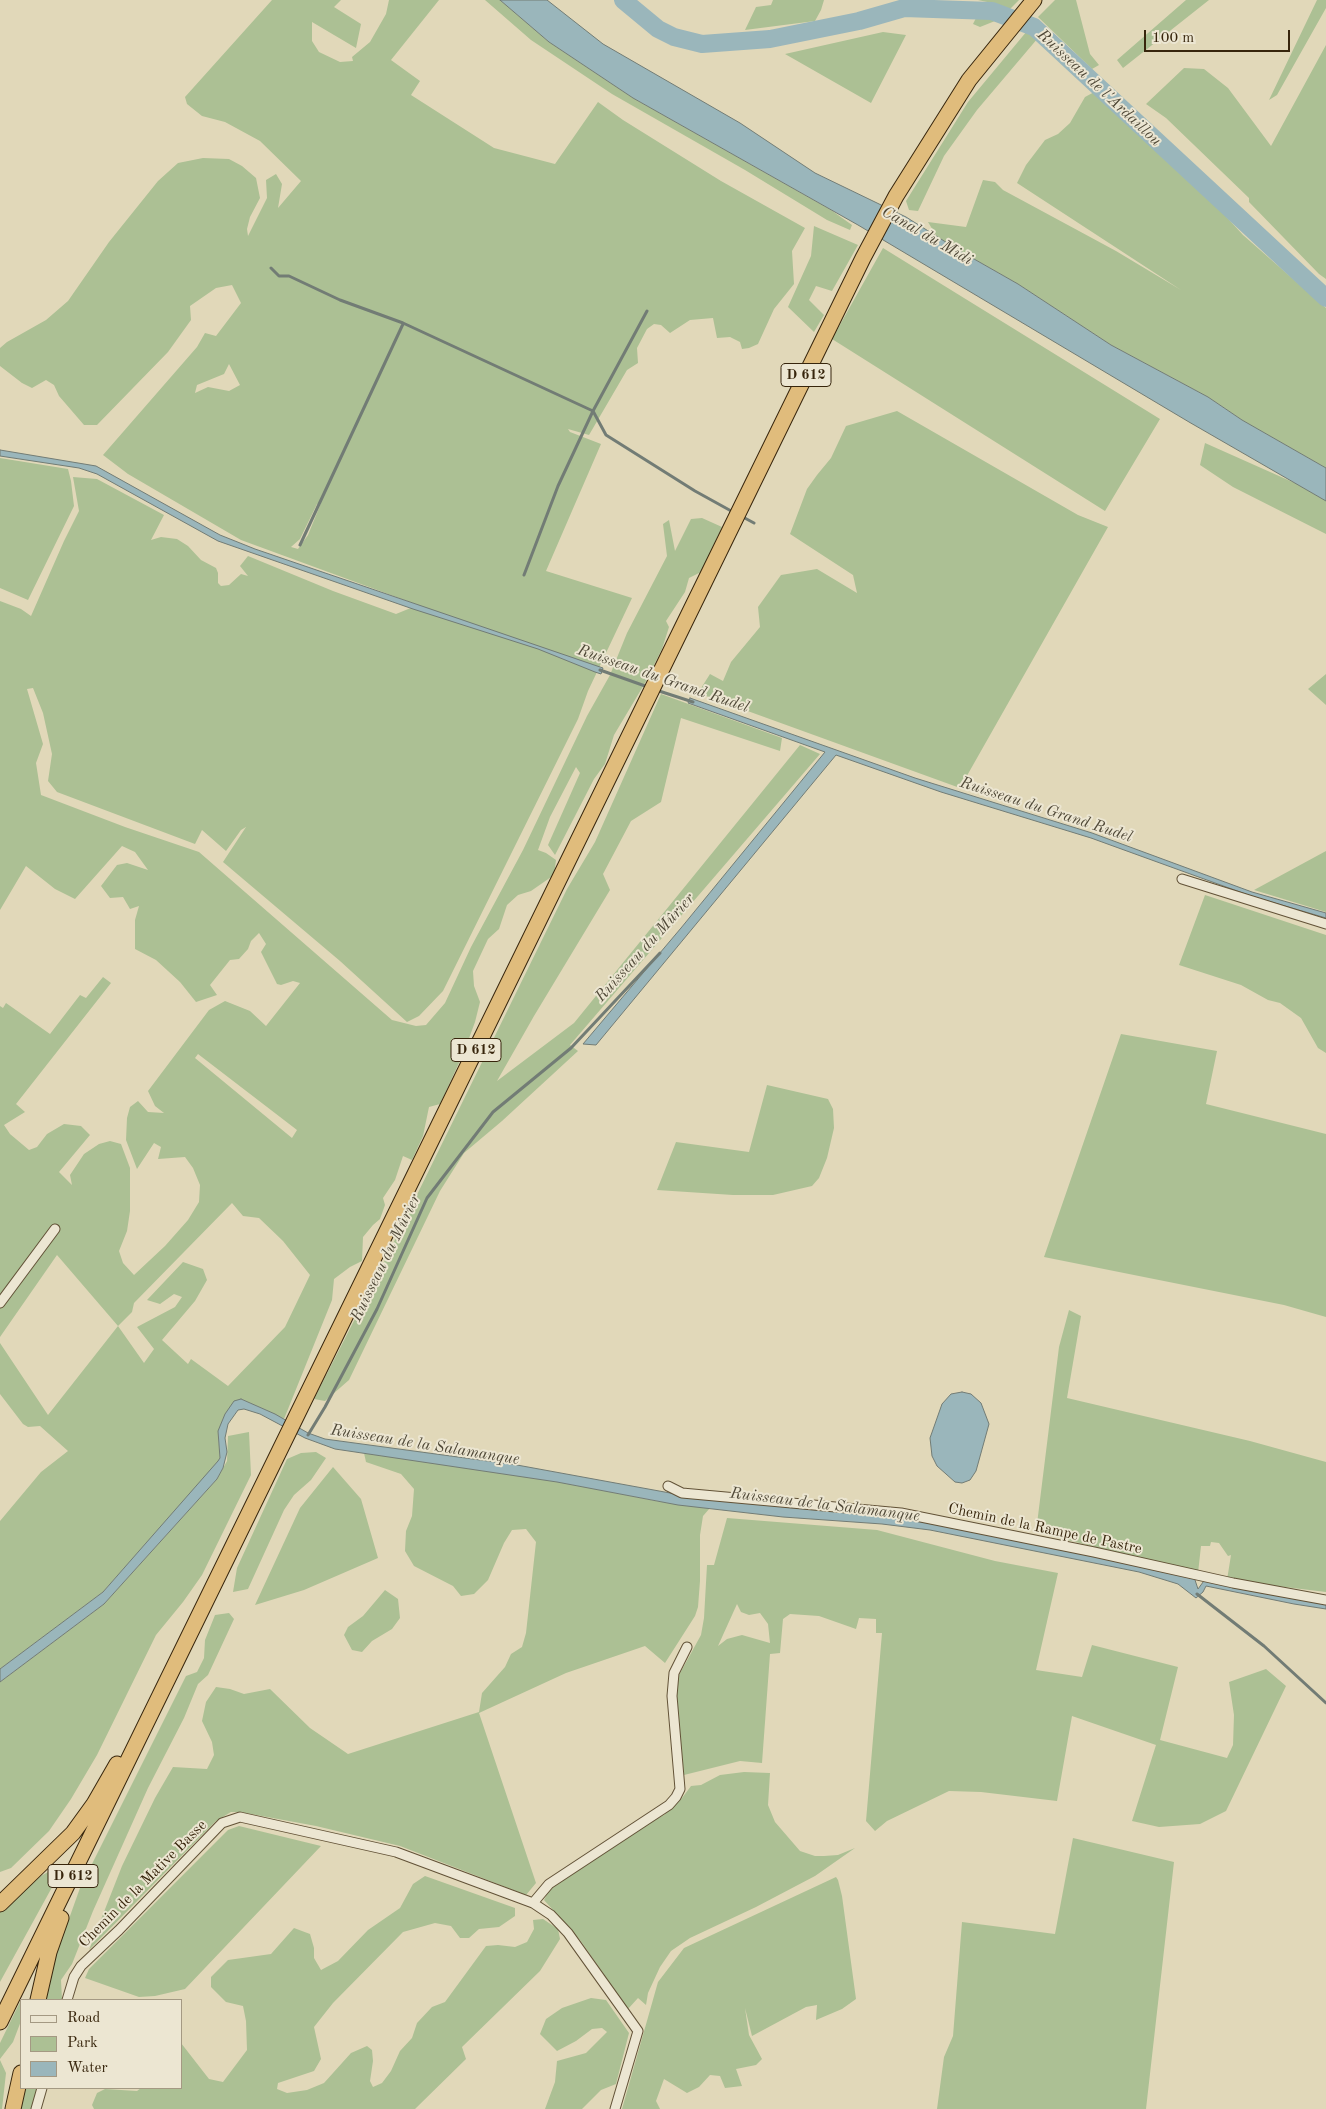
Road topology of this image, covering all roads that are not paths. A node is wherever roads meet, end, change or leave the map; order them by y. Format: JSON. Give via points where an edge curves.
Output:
{"nodes":[{"id":1,"x":1033,"y":3,"type":"edge"},
{"id":2,"x":1182,"y":879,"type":"dead end"},
{"id":3,"x":1326,"y":924,"type":"edge"},
{"id":4,"x":54,"y":1229,"type":"dead end"},
{"id":5,"x":0,"y":1303,"type":"edge"},
{"id":6,"x":668,"y":1486,"type":"dead end"},
{"id":7,"x":1326,"y":1600,"type":"edge"},
{"id":8,"x":687,"y":1647,"type":"dead end"},
{"id":9,"x":176,"y":1663,"type":"junction"},
{"id":10,"x":145,"y":1729,"type":"junction"},
{"id":11,"x":533,"y":1903,"type":"junction"},
{"id":12,"x":0,"y":1904,"type":"edge"},
{"id":13,"x":38,"y":1999,"type":"edge"},
{"id":14,"x":68,"y":1999,"type":"edge"},
{"id":15,"x":0,"y":2022,"type":"edge"},
{"id":16,"x":20,"y":2078,"type":"edge"},
{"id":17,"x":42,"y":2089,"type":"edge"},
{"id":18,"x":13,"y":2109,"type":"edge"},
{"id":19,"x":36,"y":2109,"type":"edge"},
{"id":20,"x":615,"y":2109,"type":"edge"}],
"edges":[{"from":1,"to":9,"type":"highway","number":"D 612","via":[[945,117],[896,196],[863,258]]},
{"from":2,"to":3,"type":"street"},
{"from":4,"to":5,"type":"street"},
{"from":6,"to":7,"type":"street","name":"Chemin de la Rampe de Pastre","via":[[691,1494],[901,1513]]},
{"from":8,"to":11,"type":"street","via":[[674,1673],[672,1696],[680,1789],[676,1798],[549,1884]]},
{"from":9,"to":10,"type":"highway","number":"D 612"},
{"from":9,"to":12,"type":"highway","number":"D 612","via":[[94,1804],[66,1840]]},
{"from":10,"to":13,"type":"highway","number":"D 612","via":[[60,1919]]},
{"from":10,"to":15,"type":"highway","number":"D 612"},
{"from":11,"to":14,"type":"street","name":"Chemin de la Mative Basse","via":[[396,1852],[240,1817],[222,1823],[81,1966],[74,1977]]},
{"from":11,"to":20,"type":"street","name":"Chemin de la Mative Basse","via":[[568,1934],[638,2031]]},
{"from":16,"to":18,"type":"highway"},
{"from":17,"to":19,"type":"street"}]}
